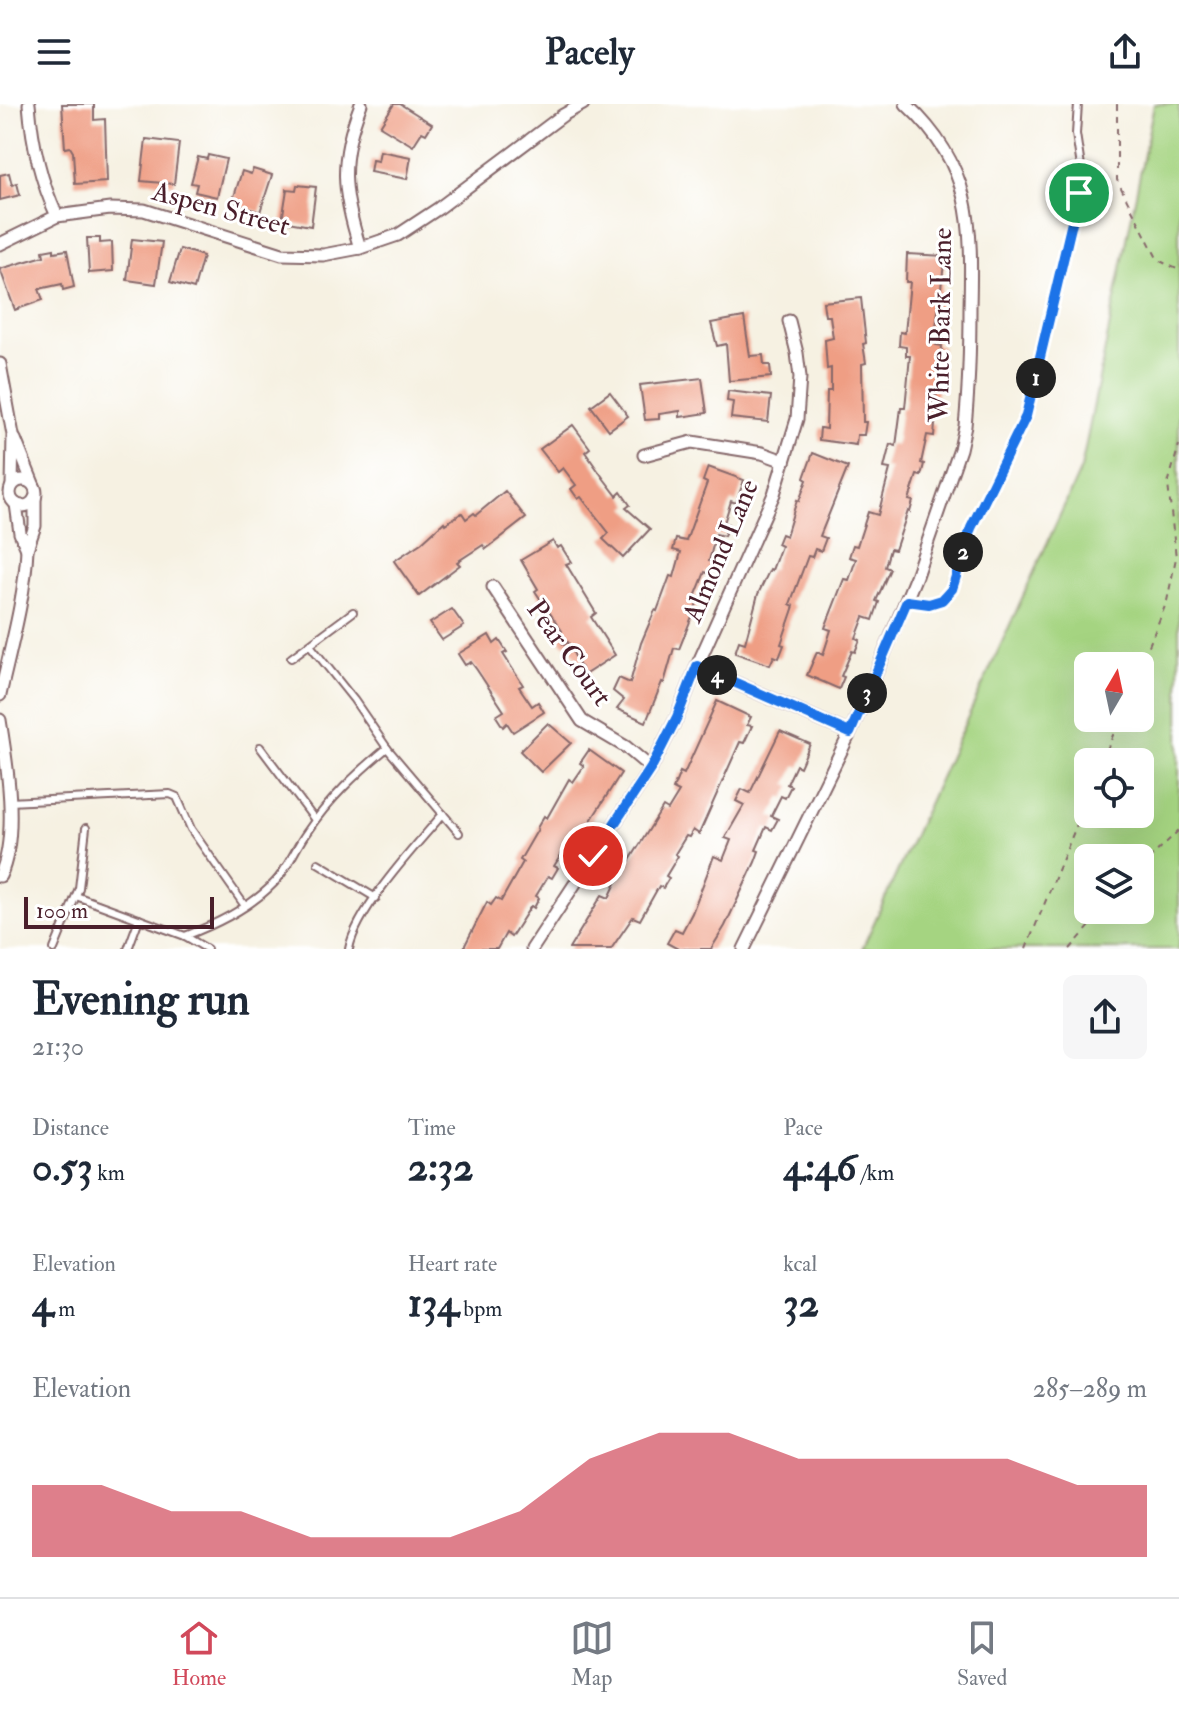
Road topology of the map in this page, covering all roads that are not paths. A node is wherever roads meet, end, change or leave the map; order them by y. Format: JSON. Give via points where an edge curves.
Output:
{"nodes":[{"id":1,"x":29,"y":104,"type":"edge"},
{"id":2,"x":361,"y":104,"type":"edge"},
{"id":3,"x":583,"y":104,"type":"edge"},
{"id":4,"x":1078,"y":104,"type":"edge"},
{"id":5,"x":908,"y":105,"type":"edge"},
{"id":6,"x":57,"y":216,"type":"junction"},
{"id":7,"x":0,"y":244,"type":"edge"},
{"id":8,"x":360,"y":248,"type":"junction"},
{"id":9,"x":789,"y":321,"type":"dead end"},
{"id":10,"x":0,"y":364,"type":"edge"},
{"id":11,"x":13,"y":435,"type":"junction"},
{"id":12,"x":644,"y":455,"type":"dead end"},
{"id":13,"x":784,"y":461,"type":"junction"},
{"id":14,"x":8,"y":488,"type":"edge"},
{"id":15,"x":35,"y":492,"type":"junction"},
{"id":16,"x":0,"y":501,"type":"edge"},
{"id":17,"x":16,"y":504,"type":"junction"},
{"id":18,"x":27,"y":549,"type":"junction"},
{"id":19,"x":493,"y":587,"type":"dead end"},
{"id":20,"x":907,"y":601,"type":"junction"},
{"id":21,"x":353,"y":612,"type":"dead end"},
{"id":22,"x":310,"y":645,"type":"junction"},
{"id":23,"x":291,"y":658,"type":"dead end"},
{"id":24,"x":697,"y":666,"type":"junction"},
{"id":25,"x":0,"y":695,"type":"edge"},
{"id":26,"x":0,"y":720,"type":"edge"},
{"id":27,"x":850,"y":733,"type":"junction"},
{"id":28,"x":260,"y":747,"type":"dead end"},
{"id":29,"x":387,"y":748,"type":"junction"},
{"id":30,"x":651,"y":768,"type":"junction"},
{"id":31,"x":9,"y":802,"type":"junction"},
{"id":32,"x":443,"y":814,"type":"junction"},
{"id":33,"x":315,"y":820,"type":"junction"},
{"id":34,"x":86,"y":828,"type":"dead end"},
{"id":35,"x":459,"y":833,"type":"dead end"},
{"id":36,"x":318,"y":863,"type":"dead end"},
{"id":37,"x":0,"y":876,"type":"edge"},
{"id":38,"x":76,"y":896,"type":"junction"},
{"id":39,"x":376,"y":898,"type":"junction"},
{"id":40,"x":245,"y":906,"type":"junction"},
{"id":41,"x":139,"y":919,"type":"junction"},
{"id":42,"x":185,"y":936,"type":"junction"},
{"id":43,"x":54,"y":949,"type":"edge"},
{"id":44,"x":128,"y":949,"type":"edge"},
{"id":45,"x":207,"y":949,"type":"edge"},
{"id":46,"x":349,"y":949,"type":"edge"},
{"id":47,"x":532,"y":949,"type":"edge"},
{"id":48,"x":744,"y":949,"type":"edge"}],
"edges":[{"from":1,"to":6,"type":"street","via":[[34,143]]},
{"from":2,"to":8,"type":"street","via":[[344,165],[347,204]]},
{"from":3,"to":8,"type":"street","name":"Aspen Street","via":[[419,222]]},
{"from":4,"to":20,"type":"lane","via":[[1077,207],[1026,416],[971,528],[952,589],[929,604]]},
{"from":5,"to":20,"type":"street","name":"White Bark Lane","via":[[941,143],[957,174],[967,201],[972,243],[965,426]]},
{"from":6,"to":7,"type":"street","name":"Aspen Street"},
{"from":6,"to":8,"type":"street","name":"Aspen Street","via":[[144,210],[282,254],[323,255]]},
{"from":9,"to":13,"type":"street","name":"Almond Lane","via":[[800,377],[797,419]]},
{"from":10,"to":11,"type":"street"},
{"from":11,"to":14,"type":"street"},
{"from":11,"to":15,"type":"street"},
{"from":12,"to":13,"type":"street","via":[[692,442]]},
{"from":13,"to":24,"type":"street","name":"Almond Lane","via":[[754,543]]},
{"from":14,"to":15,"type":"street","via":[[23,481]]},
{"from":14,"to":17,"type":"street"},
{"from":15,"to":17,"type":"street","via":[[27,506]]},
{"from":15,"to":18,"type":"street","via":[[35,526]]},
{"from":16,"to":17,"type":"street"},
{"from":17,"to":18,"type":"street"},
{"from":18,"to":25,"type":"street","via":[[19,617]]},
{"from":19,"to":30,"type":"street","name":"Pear Court","via":[[582,721]]},
{"from":20,"to":27,"type":"street","name":"White Bark Lane"},
{"from":21,"to":22,"type":"lane"},
{"from":22,"to":23,"type":"lane"},
{"from":22,"to":29,"type":"lane"},
{"from":24,"to":27,"type":"street"},
{"from":24,"to":30,"type":"street","name":"Almond Lane"},
{"from":26,"to":31,"type":"street"},
{"from":27,"to":48,"type":"street","name":"White Bark Lane"},
{"from":28,"to":33,"type":"lane"},
{"from":29,"to":32,"type":"lane"},
{"from":29,"to":33,"type":"lane"},
{"from":30,"to":47,"type":"street","name":"Almond Lane"},
{"from":31,"to":37,"type":"street","via":[[9,838]]},
{"from":31,"to":40,"type":"lane","via":[[177,797],[191,829]]},
{"from":32,"to":35,"type":"lane"},
{"from":32,"to":39,"type":"lane"},
{"from":33,"to":40,"type":"lane","via":[[274,883]]},
{"from":34,"to":38,"type":"lane"},
{"from":36,"to":39,"type":"lane"},
{"from":38,"to":41,"type":"lane"},
{"from":38,"to":43,"type":"lane"},
{"from":39,"to":46,"type":"lane","via":[[356,926]]},
{"from":40,"to":42,"type":"lane"},
{"from":41,"to":42,"type":"lane"},
{"from":41,"to":44,"type":"lane"},
{"from":42,"to":45,"type":"lane"}]}
